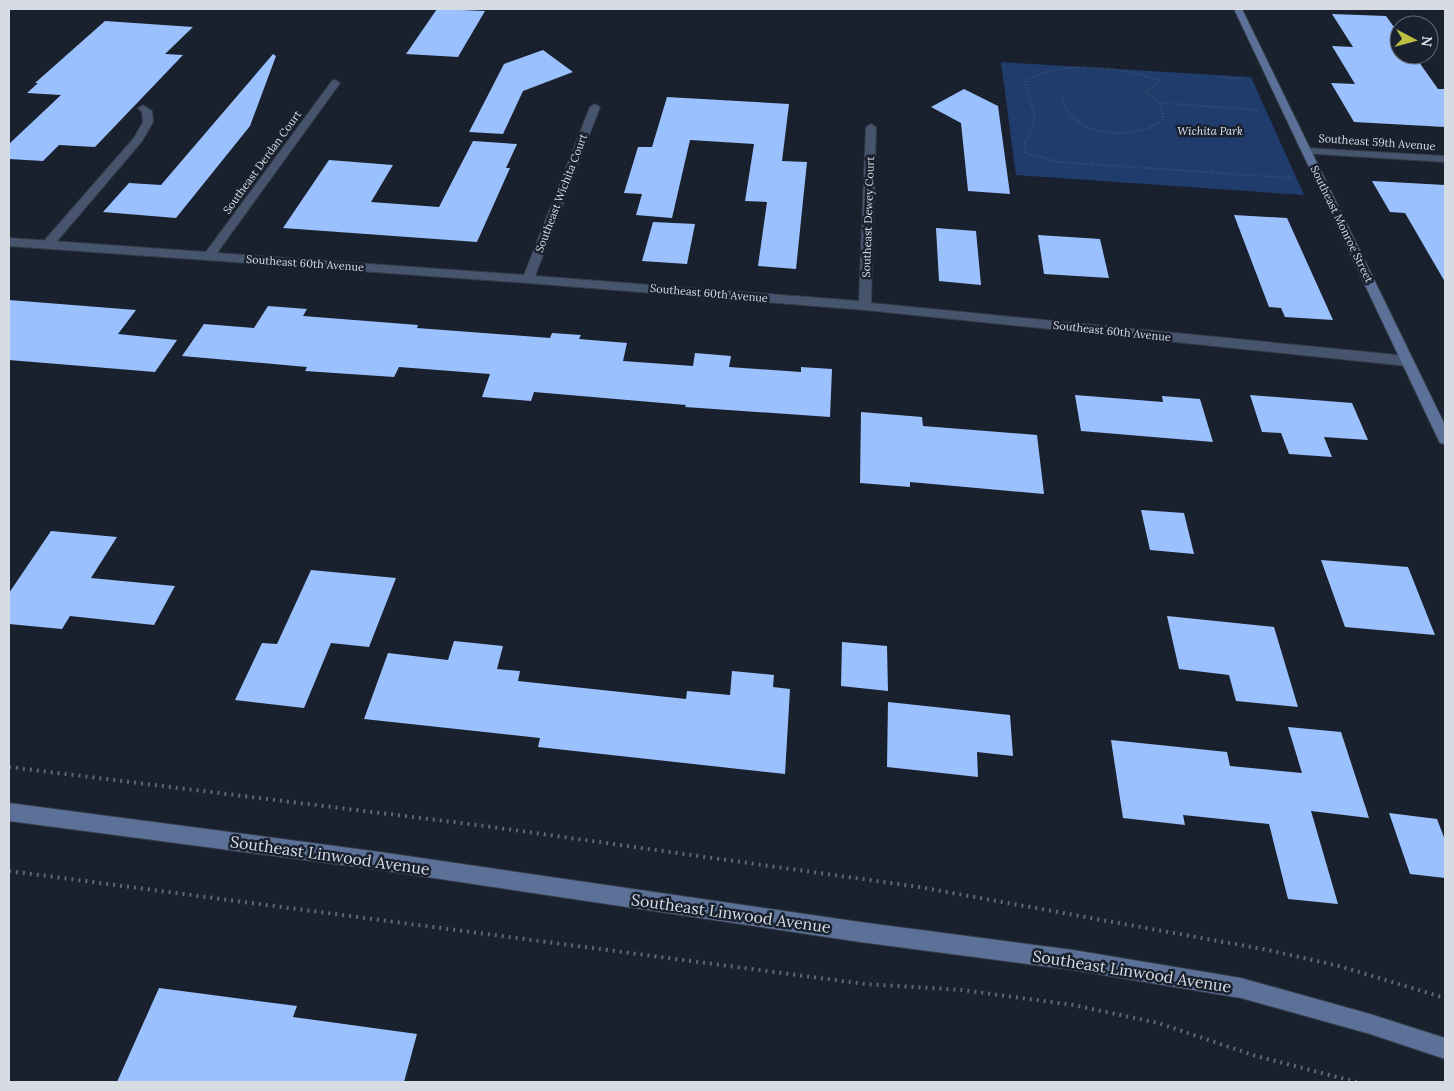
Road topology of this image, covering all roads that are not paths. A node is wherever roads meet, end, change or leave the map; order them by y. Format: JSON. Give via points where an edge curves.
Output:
{"nodes":[{"id":1,"x":1238,"y":9,"type":"edge"},
{"id":2,"x":335,"y":84,"type":"dead end"},
{"id":3,"x":595,"y":107,"type":"dead end"},
{"id":4,"x":143,"y":108,"type":"dead end"},
{"id":5,"x":871,"y":128,"type":"dead end"},
{"id":6,"x":1306,"y":150,"type":"junction"},
{"id":7,"x":1445,"y":159,"type":"edge"},
{"id":8,"x":9,"y":242,"type":"edge"},
{"id":9,"x":48,"y":244,"type":"junction"},
{"id":10,"x":208,"y":256,"type":"junction"},
{"id":11,"x":528,"y":279,"type":"junction"},
{"id":12,"x":865,"y":306,"type":"junction"},
{"id":13,"x":1408,"y":361,"type":"junction"},
{"id":14,"x":1445,"y":439,"type":"edge"},
{"id":15,"x":9,"y":812,"type":"edge"},
{"id":16,"x":1445,"y":1049,"type":"edge"}],
"edges":[{"from":1,"to":6,"type":"main road","name":"Southeast Monroe Street"},
{"from":2,"to":10,"type":"street","name":"Southeast Derdan Court"},
{"from":3,"to":11,"type":"street","name":"Southeast Wichita Court"},
{"from":4,"to":9,"type":"street","via":[[147,111],[148,122],[138,139]]},
{"from":5,"to":12,"type":"street","name":"Southeast Dewey Court"},
{"from":6,"to":7,"type":"street","name":"Southeast 59th Avenue"},
{"from":6,"to":13,"type":"main road","name":"Southeast Monroe Street"},
{"from":8,"to":9,"type":"street","name":"Southeast 60th Avenue"},
{"from":9,"to":10,"type":"street","name":"Southeast 60th Avenue"},
{"from":10,"to":11,"type":"street","name":"Southeast 60th Avenue"},
{"from":11,"to":12,"type":"street","name":"Southeast 60th Avenue"},
{"from":12,"to":13,"type":"street","name":"Southeast 60th Avenue"},
{"from":13,"to":14,"type":"main road","name":"Southeast Monroe Street"},
{"from":15,"to":16,"type":"main road","name":"Southeast Linwood Avenue","via":[[380,861],[1072,960],[1231,986],[1370,1024]]}]}
